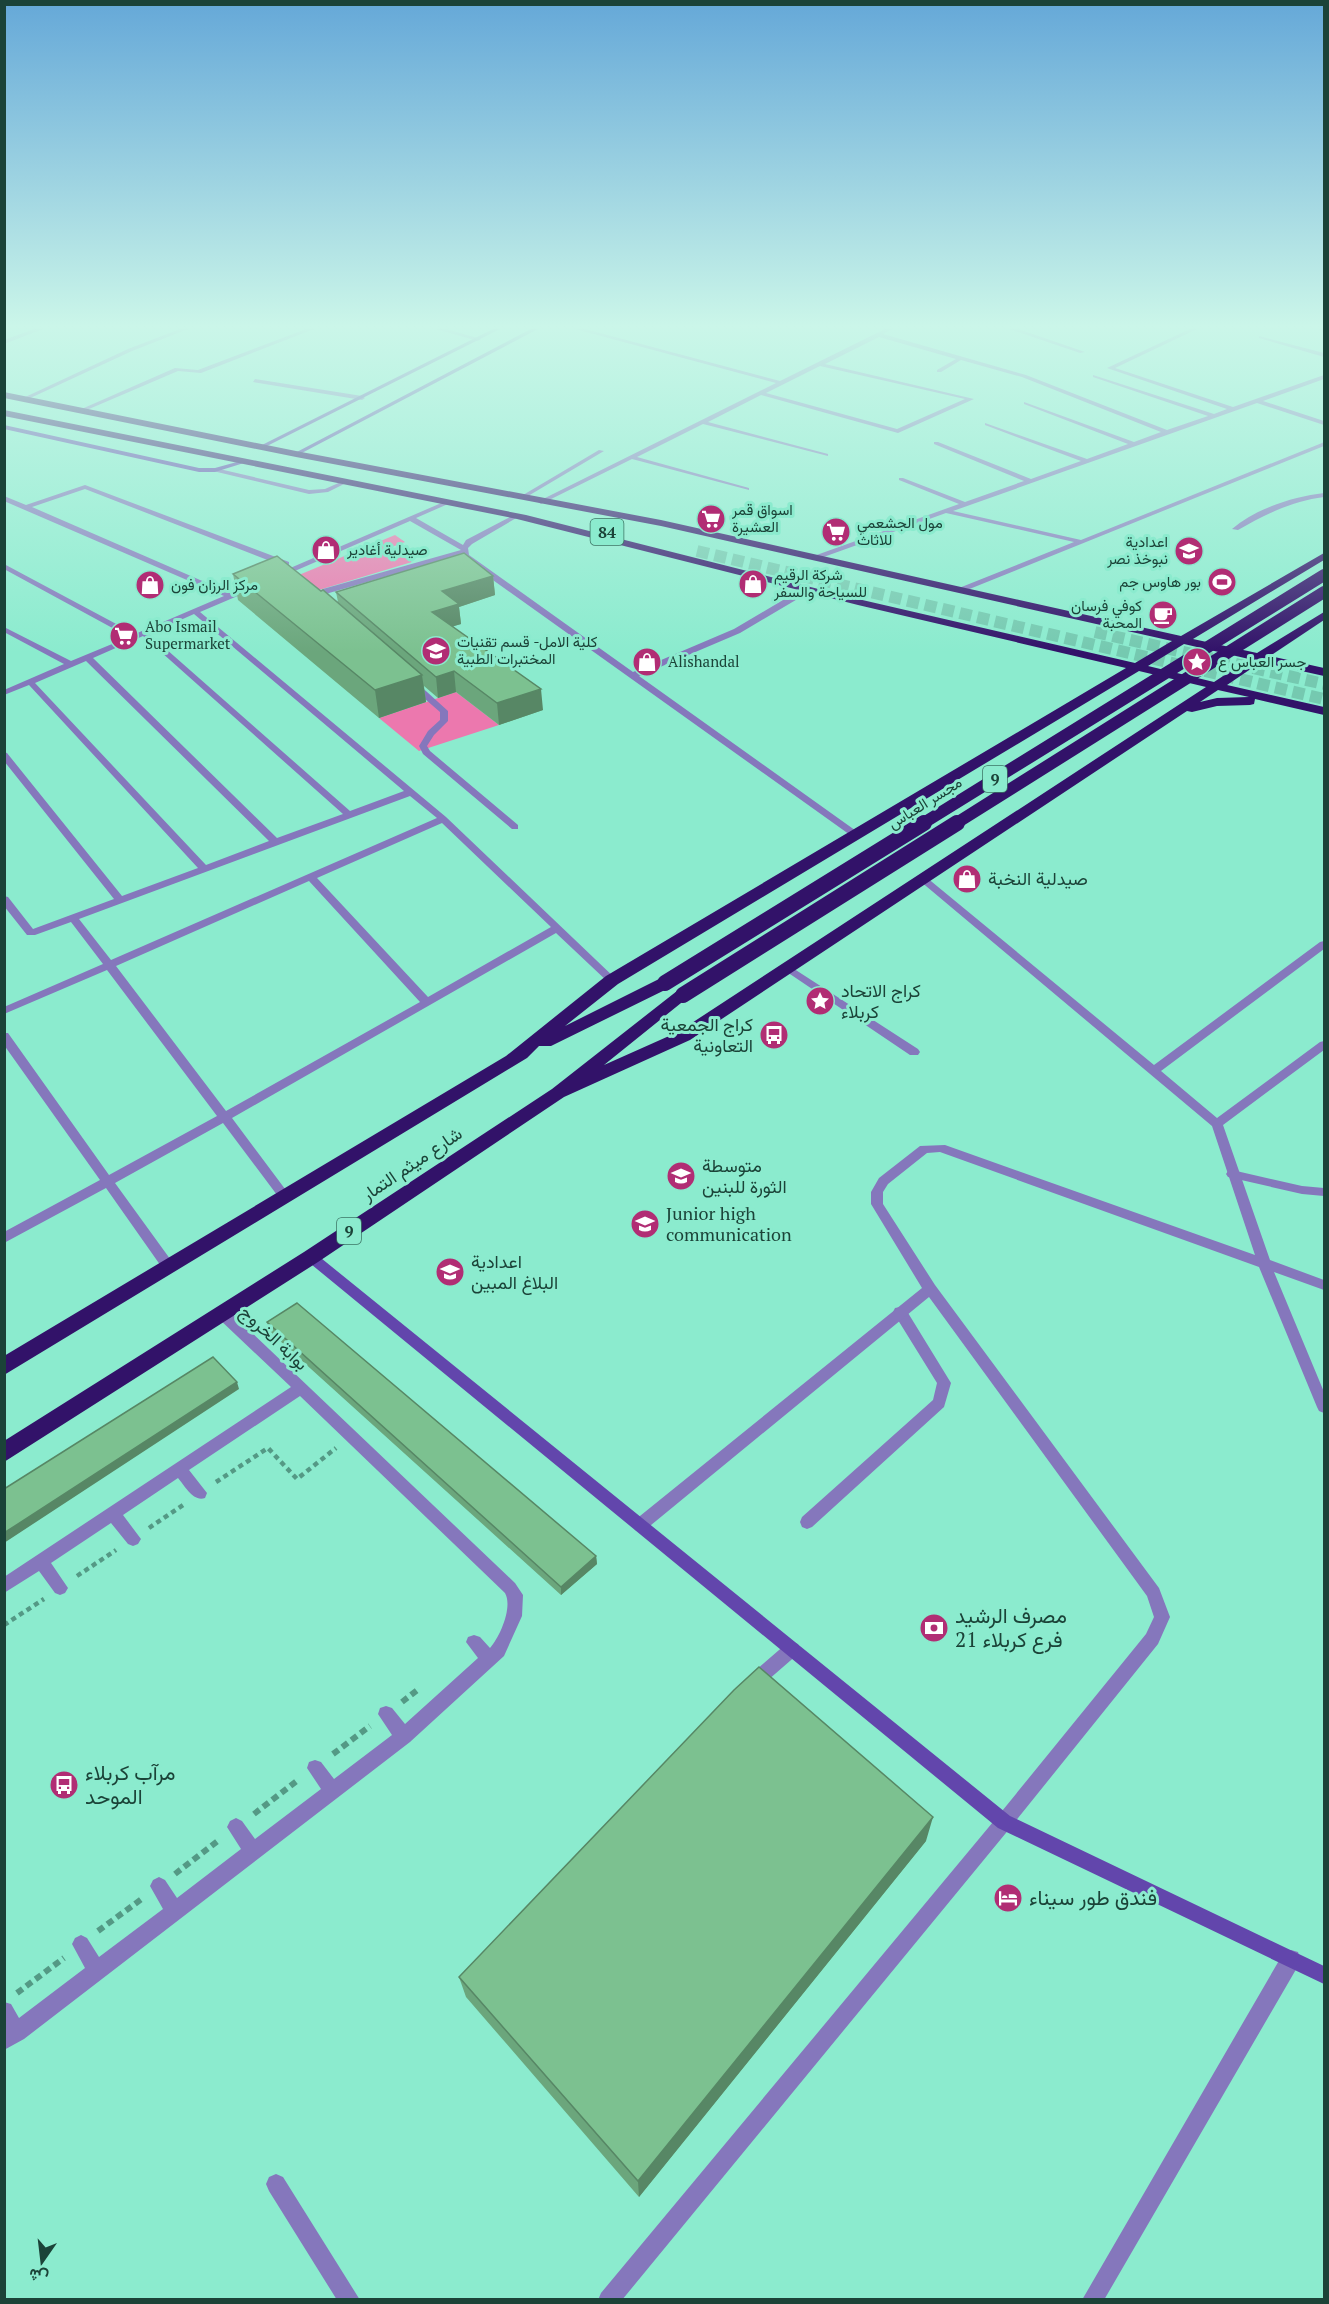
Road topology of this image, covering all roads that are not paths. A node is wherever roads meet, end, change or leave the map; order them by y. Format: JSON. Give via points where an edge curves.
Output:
{"nodes":[{"id":1,"x":47,"y":437,"type":"edge"},
{"id":2,"x":119,"y":437,"type":"edge"},
{"id":3,"x":208,"y":437,"type":"edge"},
{"id":4,"x":283,"y":437,"type":"edge"},
{"id":5,"x":330,"y":437,"type":"edge"},
{"id":6,"x":672,"y":437,"type":"edge"},
{"id":7,"x":756,"y":437,"type":"edge"},
{"id":8,"x":1021,"y":437,"type":"edge"},
{"id":9,"x":1114,"y":437,"type":"edge"},
{"id":10,"x":1157,"y":437,"type":"edge"},
{"id":11,"x":936,"y":443,"type":"dead end"},
{"id":12,"x":1134,"y":444,"type":"junction"},
{"id":13,"x":261,"y":447,"type":"junction"},
{"id":14,"x":1322,"y":447,"type":"edge"},
{"id":15,"x":601,"y":451,"type":"dead end"},
{"id":16,"x":296,"y":454,"type":"junction"},
{"id":17,"x":826,"y":455,"type":"dead end"},
{"id":18,"x":630,"y":457,"type":"junction"},
{"id":19,"x":1087,"y":461,"type":"junction"},
{"id":20,"x":244,"y":462,"type":"junction"},
{"id":21,"x":215,"y":470,"type":"junction"},
{"id":22,"x":901,"y":479,"type":"dead end"},
{"id":23,"x":1031,"y":481,"type":"junction"},
{"id":24,"x":343,"y":483,"type":"junction"},
{"id":25,"x":747,"y":489,"type":"dead end"},
{"id":26,"x":1324,"y":495,"type":"edge"},
{"id":27,"x":4,"y":498,"type":"edge"},
{"id":28,"x":522,"y":498,"type":"junction"},
{"id":29,"x":541,"y":502,"type":"junction"},
{"id":30,"x":446,"y":503,"type":"junction"},
{"id":31,"x":965,"y":504,"type":"junction"},
{"id":32,"x":26,"y":507,"type":"junction"},
{"id":33,"x":946,"y":511,"type":"junction"},
{"id":34,"x":516,"y":516,"type":"junction"},
{"id":35,"x":410,"y":518,"type":"junction"},
{"id":36,"x":1236,"y":529,"type":"dead end"},
{"id":37,"x":1082,"y":542,"type":"junction"},
{"id":38,"x":707,"y":544,"type":"tunnel mouth"},
{"id":39,"x":463,"y":550,"type":"junction"},
{"id":40,"x":697,"y":551,"type":"tunnel mouth"},
{"id":41,"x":1324,"y":555,"type":"edge"},
{"id":42,"x":815,"y":557,"type":"junction"},
{"id":43,"x":4,"y":566,"type":"edge"},
{"id":44,"x":296,"y":567,"type":"junction"},
{"id":45,"x":1324,"y":575,"type":"edge"},
{"id":46,"x":274,"y":577,"type":"edge"},
{"id":47,"x":263,"y":582,"type":"edge"},
{"id":48,"x":808,"y":589,"type":"junction"},
{"id":49,"x":962,"y":590,"type":"junction"},
{"id":50,"x":1324,"y":592,"type":"edge"},
{"id":51,"x":230,"y":596,"type":"junction"},
{"id":52,"x":327,"y":609,"type":"edge"},
{"id":53,"x":195,"y":611,"type":"junction"},
{"id":54,"x":1324,"y":615,"type":"edge"},
{"id":55,"x":1213,"y":622,"type":"junction"},
{"id":56,"x":1122,"y":626,"type":"junction"},
{"id":57,"x":4,"y":629,"type":"edge"},
{"id":58,"x":144,"y":633,"type":"junction"},
{"id":59,"x":135,"y":637,"type":"junction"},
{"id":60,"x":1183,"y":640,"type":"junction"},
{"id":61,"x":1283,"y":643,"type":"junction"},
{"id":62,"x":1071,"y":652,"type":"junction"},
{"id":63,"x":87,"y":657,"type":"junction"},
{"id":64,"x":1260,"y":657,"type":"junction"},
{"id":65,"x":70,"y":664,"type":"junction"},
{"id":66,"x":1137,"y":667,"type":"junction"},
{"id":67,"x":1323,"y":672,"type":"edge"},
{"id":68,"x":632,"y":676,"type":"junction"},
{"id":69,"x":408,"y":680,"type":"edge"},
{"id":70,"x":30,"y":682,"type":"junction"},
{"id":71,"x":1216,"y":686,"type":"junction"},
{"id":72,"x":5,"y":692,"type":"edge"},
{"id":73,"x":1095,"y":692,"type":"junction"},
{"id":74,"x":1303,"y":706,"type":"junction"},
{"id":75,"x":1324,"y":711,"type":"edge"},
{"id":76,"x":1173,"y":715,"type":"junction"},
{"id":77,"x":4,"y":755,"type":"edge"},
{"id":78,"x":411,"y":792,"type":"junction"},
{"id":79,"x":349,"y":815,"type":"junction"},
{"id":80,"x":443,"y":819,"type":"junction"},
{"id":81,"x":515,"y":827,"type":"dead end"},
{"id":82,"x":856,"y":835,"type":"junction"},
{"id":83,"x":275,"y":842,"type":"junction"},
{"id":84,"x":205,"y":868,"type":"junction"},
{"id":85,"x":311,"y":877,"type":"junction"},
{"id":86,"x":922,"y":879,"type":"junction"},
{"id":87,"x":4,"y":900,"type":"edge"},
{"id":88,"x":120,"y":900,"type":"junction"},
{"id":89,"x":73,"y":918,"type":"junction"},
{"id":90,"x":557,"y":928,"type":"junction"},
{"id":91,"x":1324,"y":944,"type":"edge"},
{"id":92,"x":110,"y":965,"type":"junction"},
{"id":93,"x":788,"y":968,"type":"junction"},
{"id":94,"x":612,"y":980,"type":"junction"},
{"id":95,"x":665,"y":983,"type":"joint"},
{"id":96,"x":683,"y":995,"type":"joint"},
{"id":97,"x":426,"y":1002,"type":"junction"},
{"id":98,"x":4,"y":1011,"type":"edge"},
{"id":99,"x":5,"y":1039,"type":"edge"},
{"id":100,"x":1324,"y":1045,"type":"edge"},
{"id":101,"x":914,"y":1052,"type":"dead end"},
{"id":102,"x":512,"y":1059,"type":"junction"},
{"id":103,"x":1154,"y":1071,"type":"junction"},
{"id":104,"x":558,"y":1093,"type":"junction"},
{"id":105,"x":225,"y":1117,"type":"junction"},
{"id":106,"x":1217,"y":1124,"type":"junction"},
{"id":107,"x":1232,"y":1174,"type":"junction"},
{"id":108,"x":107,"y":1181,"type":"junction"},
{"id":109,"x":1324,"y":1192,"type":"edge"},
{"id":110,"x":284,"y":1196,"type":"junction"},
{"id":111,"x":4,"y":1239,"type":"edge"},
{"id":112,"x":311,"y":1257,"type":"junction"},
{"id":113,"x":1264,"y":1263,"type":"junction"},
{"id":114,"x":168,"y":1266,"type":"junction"},
{"id":115,"x":1324,"y":1285,"type":"edge"},
{"id":116,"x":930,"y":1289,"type":"junction"},
{"id":117,"x":900,"y":1312,"type":"junction"},
{"id":118,"x":222,"y":1314,"type":"junction"},
{"id":119,"x":4,"y":1367,"type":"edge"},
{"id":120,"x":301,"y":1388,"type":"junction"},
{"id":121,"x":1324,"y":1407,"type":"edge"},
{"id":122,"x":4,"y":1452,"type":"edge"},
{"id":123,"x":179,"y":1469,"type":"junction"},
{"id":124,"x":200,"y":1493,"type":"dead end"},
{"id":125,"x":113,"y":1514,"type":"junction"},
{"id":126,"x":807,"y":1522,"type":"dead end"},
{"id":127,"x":640,"y":1525,"type":"junction"},
{"id":128,"x":134,"y":1539,"type":"dead end"},
{"id":129,"x":42,"y":1562,"type":"junction"},
{"id":130,"x":4,"y":1586,"type":"edge"},
{"id":131,"x":60,"y":1588,"type":"dead end"},
{"id":132,"x":474,"y":1642,"type":"dead end"},
{"id":133,"x":792,"y":1649,"type":"junction"},
{"id":134,"x":489,"y":1659,"type":"junction"},
{"id":135,"x":740,"y":1695,"type":"edge"},
{"id":136,"x":386,"y":1714,"type":"road end"},
{"id":137,"x":404,"y":1736,"type":"junction"},
{"id":138,"x":315,"y":1768,"type":"road end"},
{"id":139,"x":333,"y":1791,"type":"junction"},
{"id":140,"x":1004,"y":1822,"type":"junction"},
{"id":141,"x":236,"y":1827,"type":"road end"},
{"id":142,"x":254,"y":1851,"type":"junction"},
{"id":143,"x":159,"y":1886,"type":"road end"},
{"id":144,"x":175,"y":1911,"type":"junction"},
{"id":145,"x":81,"y":1944,"type":"road end"},
{"id":146,"x":1291,"y":1959,"type":"junction"},
{"id":147,"x":97,"y":1971,"type":"junction"},
{"id":148,"x":1324,"y":1974,"type":"edge"},
{"id":149,"x":8,"y":2004,"type":"edge"},
{"id":150,"x":11,"y":2036,"type":"edge"},
{"id":151,"x":276,"y":2184,"type":"dead end"},
{"id":152,"x":350,"y":2300,"type":"edge"},
{"id":153,"x":608,"y":2300,"type":"edge"},
{"id":154,"x":1092,"y":2300,"type":"edge"}],
"edges":[{"from":1,"to":21,"type":"street","via":[[199,470]]},
{"from":2,"to":20,"type":"highway","number":"84"},
{"from":3,"to":13,"type":"highway","number":"84"},
{"from":4,"to":13,"type":"street"},
{"from":5,"to":16,"type":"street"},
{"from":6,"to":18,"type":"street"},
{"from":7,"to":17,"type":"street"},
{"from":8,"to":19,"type":"street"},
{"from":9,"to":12,"type":"street"},
{"from":10,"to":12,"type":"street"},
{"from":11,"to":23,"type":"street"},
{"from":12,"to":19,"type":"street"},
{"from":13,"to":16,"type":"highway","number":"84"},
{"from":14,"to":37,"type":"street"},
{"from":15,"to":28,"type":"street"},
{"from":16,"to":28,"type":"highway","number":"84"},
{"from":18,"to":25,"type":"street"},
{"from":18,"to":29,"type":"street"},
{"from":19,"to":23,"type":"street"},
{"from":20,"to":21,"type":"street"},
{"from":20,"to":24,"type":"highway","number":"84"},
{"from":21,"to":24,"type":"street","via":[[309,492],[326,491]]},
{"from":22,"to":31,"type":"street"},
{"from":23,"to":31,"type":"street"},
{"from":24,"to":30,"type":"highway","number":"84"},
{"from":26,"to":36,"type":"street","via":[[1282,503]]},
{"from":27,"to":32,"type":"street"},
{"from":28,"to":29,"type":"highway","number":"84"},
{"from":29,"to":38,"type":"highway","number":"84"},
{"from":29,"to":42,"type":"highway","via":[[661,523]]},
{"from":30,"to":34,"type":"highway","number":"84"},
{"from":30,"to":35,"type":"street"},
{"from":31,"to":33,"type":"street"},
{"from":32,"to":44,"type":"street","via":[[85,487]]},
{"from":32,"to":51,"type":"street"},
{"from":33,"to":37,"type":"street"},
{"from":33,"to":42,"type":"street"},
{"from":34,"to":39,"type":"street","via":[[473,539]]},
{"from":34,"to":40,"type":"highway","number":"84"},
{"from":34,"to":48,"type":"highway"},
{"from":35,"to":39,"type":"street"},
{"from":35,"to":44,"type":"street"},
{"from":37,"to":49,"type":"street"},
{"from":39,"to":52,"type":"street","via":[[326,591],[318,601]]},
{"from":39,"to":68,"type":"street","via":[[478,567]]},
{"from":41,"to":55,"type":"highway"},
{"from":42,"to":49,"type":"highway"},
{"from":43,"to":59,"type":"street"},
{"from":44,"to":46,"type":"street"},
{"from":45,"to":95,"type":"highway","name":"مجسر العباس","number":"9","bridge":true},
{"from":47,"to":51,"type":"street"},
{"from":48,"to":62,"type":"highway"},
{"from":48,"to":68,"type":"street","via":[[737,631]]},
{"from":49,"to":56,"type":"highway"},
{"from":50,"to":96,"type":"highway","name":"مجسر العباس","number":"9","bridge":true},
{"from":51,"to":53,"type":"street"},
{"from":53,"to":58,"type":"street"},
{"from":53,"to":78,"type":"street"},
{"from":54,"to":61,"type":"highway"},
{"from":55,"to":56,"type":"highway","via":[[1179,630]]},
{"from":55,"to":60,"type":"highway"},
{"from":56,"to":60,"type":"highway"},
{"from":57,"to":65,"type":"street"},
{"from":58,"to":59,"type":"street"},
{"from":58,"to":79,"type":"street"},
{"from":59,"to":63,"type":"street"},
{"from":60,"to":64,"type":"highway"},
{"from":60,"to":66,"type":"highway"},
{"from":61,"to":64,"type":"highway"},
{"from":61,"to":67,"type":"highway","via":[[1281,648],[1287,656]]},
{"from":62,"to":66,"type":"highway"},
{"from":62,"to":73,"type":"highway","via":[[1100,672],[1102,683]]},
{"from":63,"to":65,"type":"street"},
{"from":63,"to":83,"type":"street"},
{"from":64,"to":67,"type":"highway"},
{"from":64,"to":71,"type":"highway"},
{"from":65,"to":70,"type":"street"},
{"from":66,"to":71,"type":"highway"},
{"from":66,"to":73,"type":"highway"},
{"from":68,"to":82,"type":"street"},
{"from":69,"to":81,"type":"street","via":[[444,711],[444,721],[423,746],[426,752]]},
{"from":70,"to":72,"type":"street"},
{"from":70,"to":84,"type":"street"},
{"from":71,"to":74,"type":"highway"},
{"from":71,"to":76,"type":"highway"},
{"from":73,"to":82,"type":"highway"},
{"from":74,"to":75,"type":"highway"},
{"from":74,"to":76,"type":"highway","via":[[1217,702]]},
{"from":76,"to":86,"type":"highway"},
{"from":77,"to":88,"type":"street"},
{"from":78,"to":79,"type":"street"},
{"from":78,"to":80,"type":"street"},
{"from":79,"to":83,"type":"street"},
{"from":80,"to":85,"type":"street"},
{"from":80,"to":90,"type":"street"},
{"from":82,"to":94,"type":"highway"},
{"from":83,"to":84,"type":"street"},
{"from":84,"to":88,"type":"street"},
{"from":85,"to":92,"type":"street"},
{"from":85,"to":97,"type":"street"},
{"from":86,"to":93,"type":"highway"},
{"from":86,"to":103,"type":"street"},
{"from":87,"to":89,"type":"street","via":[[31,933]]},
{"from":88,"to":89,"type":"street"},
{"from":89,"to":92,"type":"street"},
{"from":90,"to":94,"type":"street"},
{"from":90,"to":97,"type":"street"},
{"from":91,"to":103,"type":"street"},
{"from":92,"to":98,"type":"street"},
{"from":92,"to":105,"type":"street"},
{"from":93,"to":101,"type":"street"},
{"from":93,"to":104,"type":"highway","via":[[684,1036]]},
{"from":94,"to":102,"type":"highway"},
{"from":95,"to":102,"type":"highway","name":"شارع ميثم التمار","number":"9"},
{"from":96,"to":104,"type":"highway","name":"شارع ميثم التمار","number":"9"},
{"from":97,"to":105,"type":"street"},
{"from":99,"to":108,"type":"street"},
{"from":100,"to":106,"type":"street"},
{"from":102,"to":110,"type":"highway","name":"شارع ميثم التمار","number":"9"},
{"from":103,"to":106,"type":"street"},
{"from":104,"to":112,"type":"highway","name":"شارع ميثم التمار","number":"9"},
{"from":105,"to":108,"type":"street"},
{"from":105,"to":110,"type":"street"},
{"from":106,"to":107,"type":"street"},
{"from":107,"to":109,"type":"street"},
{"from":107,"to":113,"type":"street"},
{"from":108,"to":111,"type":"street"},
{"from":108,"to":114,"type":"street"},
{"from":110,"to":114,"type":"highway","name":"شارع ميثم التمار","number":"9"},
{"from":112,"to":118,"type":"highway","name":"شارع ميثم التمار","number":"9"},
{"from":112,"to":127,"type":"street"},
{"from":113,"to":115,"type":"street"},
{"from":113,"to":116,"type":"street","via":[[960,1153],[924,1149],[883,1181],[877,1192],[877,1204]]},
{"from":113,"to":121,"type":"street"},
{"from":114,"to":119,"type":"highway","name":"شارع ميثم التمار","number":"9"},
{"from":116,"to":117,"type":"street"},
{"from":116,"to":140,"type":"street","via":[[1154,1593],[1162,1617],[1152,1639]]},
{"from":117,"to":126,"type":"street","via":[[944,1383],[939,1403]]},
{"from":117,"to":127,"type":"street"},
{"from":118,"to":120,"type":"street","name":"بوابة الخروج"},
{"from":118,"to":122,"type":"highway","name":"شارع ميثم التمار","number":"9"},
{"from":120,"to":123,"type":"street"},
{"from":120,"to":134,"type":"street","name":"بوابة الخروج","via":[[515,1595],[514,1616],[506,1637]]},
{"from":123,"to":124,"type":"street"},
{"from":123,"to":125,"type":"street"},
{"from":125,"to":128,"type":"street"},
{"from":125,"to":129,"type":"street"},
{"from":127,"to":133,"type":"street"},
{"from":129,"to":130,"type":"street"},
{"from":129,"to":131,"type":"street"},
{"from":132,"to":134,"type":"street"},
{"from":133,"to":135,"type":"street"},
{"from":133,"to":140,"type":"street"},
{"from":134,"to":137,"type":"street"},
{"from":136,"to":137,"type":"street"},
{"from":137,"to":139,"type":"street"},
{"from":138,"to":139,"type":"street"},
{"from":139,"to":142,"type":"street"},
{"from":140,"to":146,"type":"street"},
{"from":140,"to":153,"type":"street"},
{"from":141,"to":142,"type":"street"},
{"from":142,"to":144,"type":"street"},
{"from":143,"to":144,"type":"street"},
{"from":144,"to":147,"type":"street"},
{"from":145,"to":147,"type":"street"},
{"from":146,"to":148,"type":"street"},
{"from":146,"to":154,"type":"street"},
{"from":147,"to":150,"type":"street"},
{"from":149,"to":150,"type":"street"},
{"from":151,"to":152,"type":"street"}]}
